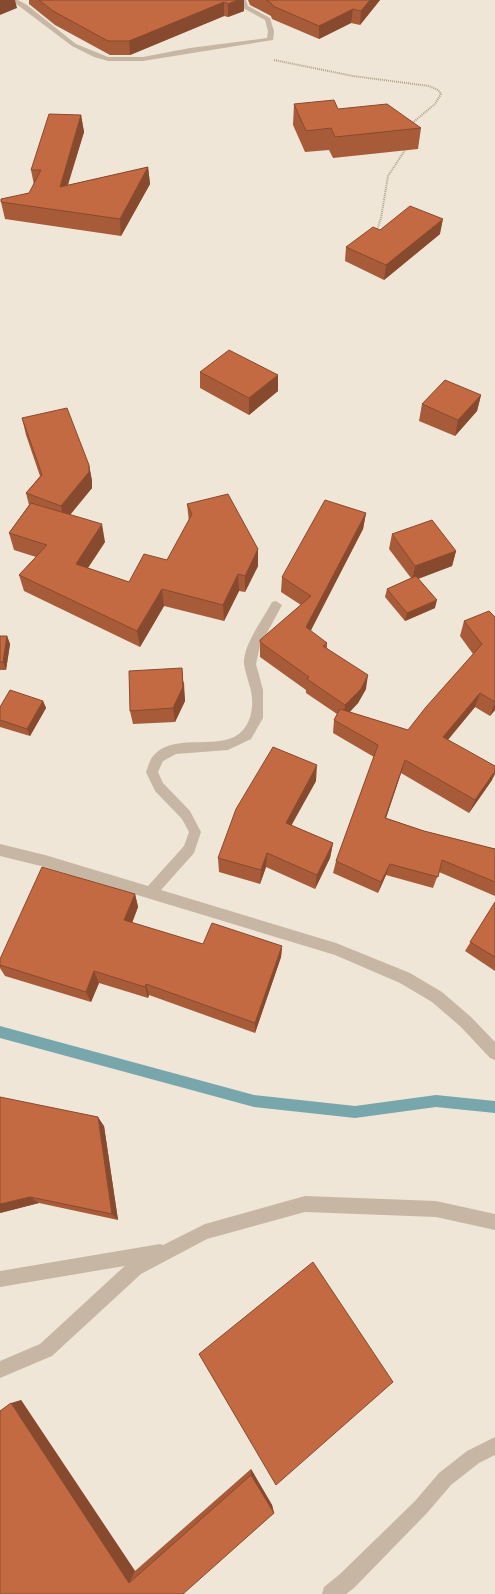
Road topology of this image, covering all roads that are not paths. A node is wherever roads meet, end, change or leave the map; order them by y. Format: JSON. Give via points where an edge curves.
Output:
{"nodes":[{"id":1,"x":14,"y":0,"type":"edge"},
{"id":2,"x":243,"y":0,"type":"edge"},
{"id":3,"x":276,"y":605,"type":"dead end"},
{"id":4,"x":0,"y":850,"type":"edge"},
{"id":5,"x":150,"y":893,"type":"junction"},
{"id":6,"x":495,"y":1053,"type":"edge"},
{"id":7,"x":495,"y":1222,"type":"edge"},
{"id":8,"x":168,"y":1250,"type":"junction"},
{"id":9,"x":0,"y":1279,"type":"edge"},
{"id":10,"x":0,"y":1370,"type":"edge"},
{"id":11,"x":495,"y":1446,"type":"edge"},
{"id":12,"x":330,"y":1594,"type":"edge"}],
"edges":[{"from":1,"to":2,"type":"street","via":[[83,50],[110,60],[131,60],[270,40],[268,19],[245,7]]},
{"from":3,"to":5,"type":"street","via":[[254,646],[250,664],[257,690],[258,718],[247,735],[228,745],[174,749],[158,758],[152,772],[158,786],[186,815],[195,832],[189,849]]},
{"from":4,"to":5,"type":"street"},
{"from":5,"to":6,"type":"street","via":[[336,949],[405,978],[437,997]]},
{"from":7,"to":8,"type":"street","via":[[436,1209],[305,1204],[205,1232]]},
{"from":8,"to":9,"type":"street"},
{"from":8,"to":10,"type":"street","via":[[135,1268],[46,1350]]},
{"from":11,"to":12,"type":"street","via":[[473,1457],[445,1480]]}]}
